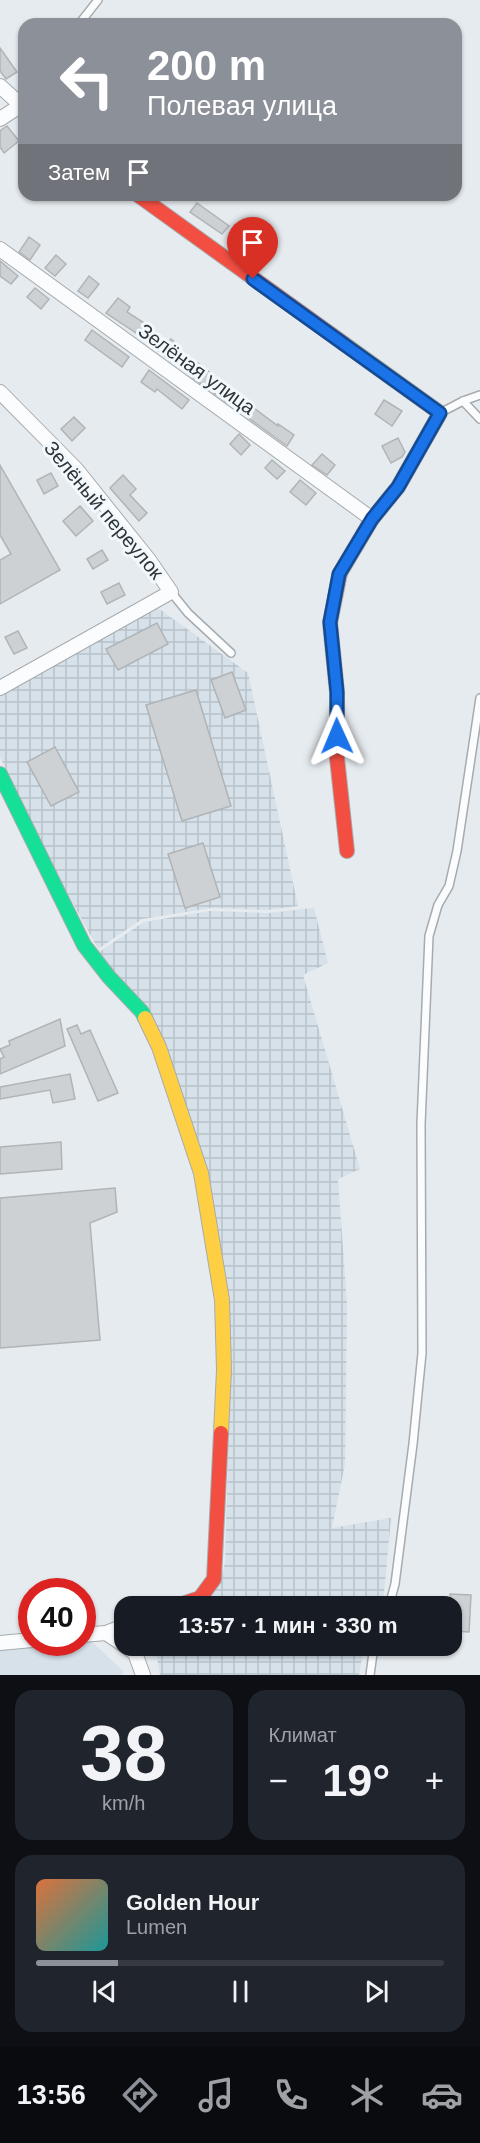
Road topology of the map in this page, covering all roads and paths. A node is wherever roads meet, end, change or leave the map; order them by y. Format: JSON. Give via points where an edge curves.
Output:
{"nodes":[{"id":1,"x":98,"y":0,"type":"edge"},
{"id":2,"x":84,"y":18,"type":"edge"},
{"id":3,"x":0,"y":86,"type":"edge"},
{"id":4,"x":18,"y":102,"type":"edge"},
{"id":5,"x":18,"y":109,"type":"edge"},
{"id":6,"x":0,"y":119,"type":"edge"},
{"id":7,"x":146,"y":201,"type":"edge"},
{"id":8,"x":0,"y":249,"type":"edge"},
{"id":9,"x":0,"y":392,"type":"edge"},
{"id":10,"x":480,"y":395,"type":"edge"},
{"id":11,"x":463,"y":401,"type":"junction"},
{"id":12,"x":440,"y":413,"type":"junction"},
{"id":13,"x":480,"y":419,"type":"edge"},
{"id":14,"x":372,"y":519,"type":"junction"},
{"id":15,"x":171,"y":592,"type":"junction"},
{"id":16,"x":231,"y":653,"type":"dead end"},
{"id":17,"x":0,"y":688,"type":"edge"},
{"id":18,"x":480,"y":698,"type":"edge"},
{"id":19,"x":0,"y":774,"type":"edge"},
{"id":20,"x":347,"y":850,"type":"dead end"},
{"id":21,"x":201,"y":1596,"type":"edge"},
{"id":22,"x":392,"y":1596,"type":"edge"},
{"id":23,"x":114,"y":1630,"type":"edge"},
{"id":24,"x":106,"y":1633,"type":"junction"},
{"id":25,"x":96,"y":1634,"type":"edge"},
{"id":26,"x":114,"y":1638,"type":"edge"},
{"id":27,"x":18,"y":1641,"type":"edge"},
{"id":28,"x":0,"y":1643,"type":"edge"},
{"id":29,"x":136,"y":1656,"type":"edge"},
{"id":30,"x":373,"y":1656,"type":"edge"},
{"id":31,"x":143,"y":1675,"type":"edge"},
{"id":32,"x":370,"y":1675,"type":"edge"}],
"edges":[{"from":1,"to":2,"type":"lane"},
{"from":3,"to":4,"type":"street"},
{"from":5,"to":6,"type":"street"},
{"from":7,"to":12,"type":"street"},
{"from":8,"to":14,"type":"street","name":"Зелёная улица"},
{"from":9,"to":15,"type":"street","name":"Зелёный переулок","via":[[76,470]]},
{"from":10,"to":11,"type":"lane"},
{"from":11,"to":12,"type":"lane"},
{"from":11,"to":13,"type":"lane"},
{"from":12,"to":14,"type":"street","via":[[398,487]]},
{"from":14,"to":20,"type":"street","via":[[339,574],[330,622]]},
{"from":15,"to":16,"type":"lane"},
{"from":15,"to":17,"type":"street","name":"Зелёный переулок"},
{"from":18,"to":22,"type":"lane","via":[[457,851],[449,886],[438,905],[429,936],[421,1124],[422,1353]]},
{"from":19,"to":21,"type":"street","via":[[84,945],[142,1012],[159,1047],[201,1173],[222,1300],[224,1370],[214,1579]]},
{"from":23,"to":24,"type":"street"},
{"from":24,"to":25,"type":"street"},
{"from":24,"to":26,"type":"street"},
{"from":27,"to":28,"type":"street"},
{"from":29,"to":31,"type":"street"},
{"from":30,"to":32,"type":"lane"}]}
